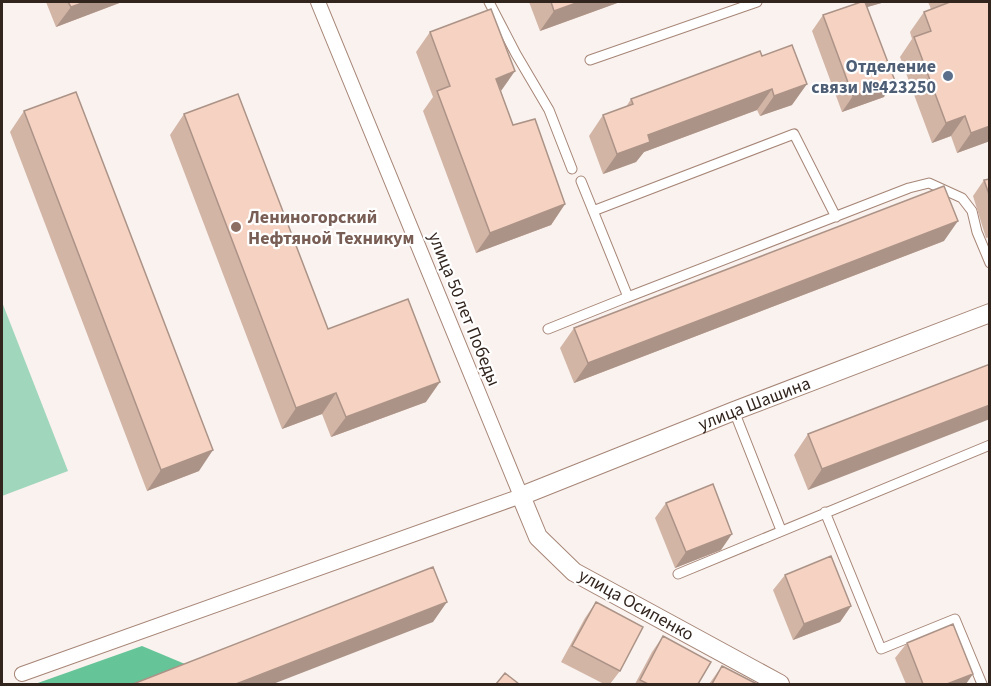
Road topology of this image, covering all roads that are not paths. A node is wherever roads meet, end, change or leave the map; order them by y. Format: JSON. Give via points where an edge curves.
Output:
{"nodes":[{"id":1,"x":318,"y":2,"type":"edge"},
{"id":2,"x":489,"y":2,"type":"edge"},
{"id":3,"x":757,"y":2,"type":"edge"},
{"id":4,"x":590,"y":60,"type":"dead end"},
{"id":5,"x":572,"y":169,"type":"dead end"},
{"id":6,"x":581,"y":181,"type":"dead end"},
{"id":7,"x":593,"y":212,"type":"junction"},
{"id":8,"x":836,"y":217,"type":"junction"},
{"id":9,"x":990,"y":263,"type":"edge"},
{"id":10,"x":628,"y":297,"type":"junction"},
{"id":11,"x":990,"y":313,"type":"edge"},
{"id":12,"x":548,"y":329,"type":"dead end"},
{"id":13,"x":734,"y":411,"type":"junction"},
{"id":14,"x":990,"y":445,"type":"edge"},
{"id":15,"x":521,"y":496,"type":"junction"},
{"id":16,"x":825,"y":512,"type":"junction"},
{"id":17,"x":781,"y":531,"type":"junction"},
{"id":18,"x":678,"y":574,"type":"dead end"},
{"id":19,"x":22,"y":674,"type":"dead end"},
{"id":20,"x":780,"y":684,"type":"edge"},
{"id":21,"x":982,"y":684,"type":"edge"}],
"edges":[{"from":1,"to":15,"type":"street","name":"улица 50 лет Победы"},
{"from":2,"to":5,"type":"lane","via":[[549,110]]},
{"from":3,"to":4,"type":"lane"},
{"from":6,"to":7,"type":"lane"},
{"from":7,"to":8,"type":"lane","via":[[794,134]]},
{"from":7,"to":10,"type":"lane"},
{"from":8,"to":9,"type":"lane","via":[[929,183],[962,198],[972,211]]},
{"from":8,"to":10,"type":"lane"},
{"from":10,"to":12,"type":"lane"},
{"from":11,"to":13,"type":"street","name":"улица Шашина"},
{"from":13,"to":15,"type":"street","name":"улица Шашина"},
{"from":13,"to":17,"type":"lane"},
{"from":14,"to":16,"type":"lane"},
{"from":15,"to":19,"type":"street"},
{"from":15,"to":20,"type":"street","name":"улица Осипенко","via":[[538,537],[574,572]]},
{"from":16,"to":17,"type":"lane"},
{"from":16,"to":21,"type":"lane","via":[[880,649],[955,619]]},
{"from":17,"to":18,"type":"lane"}]}
